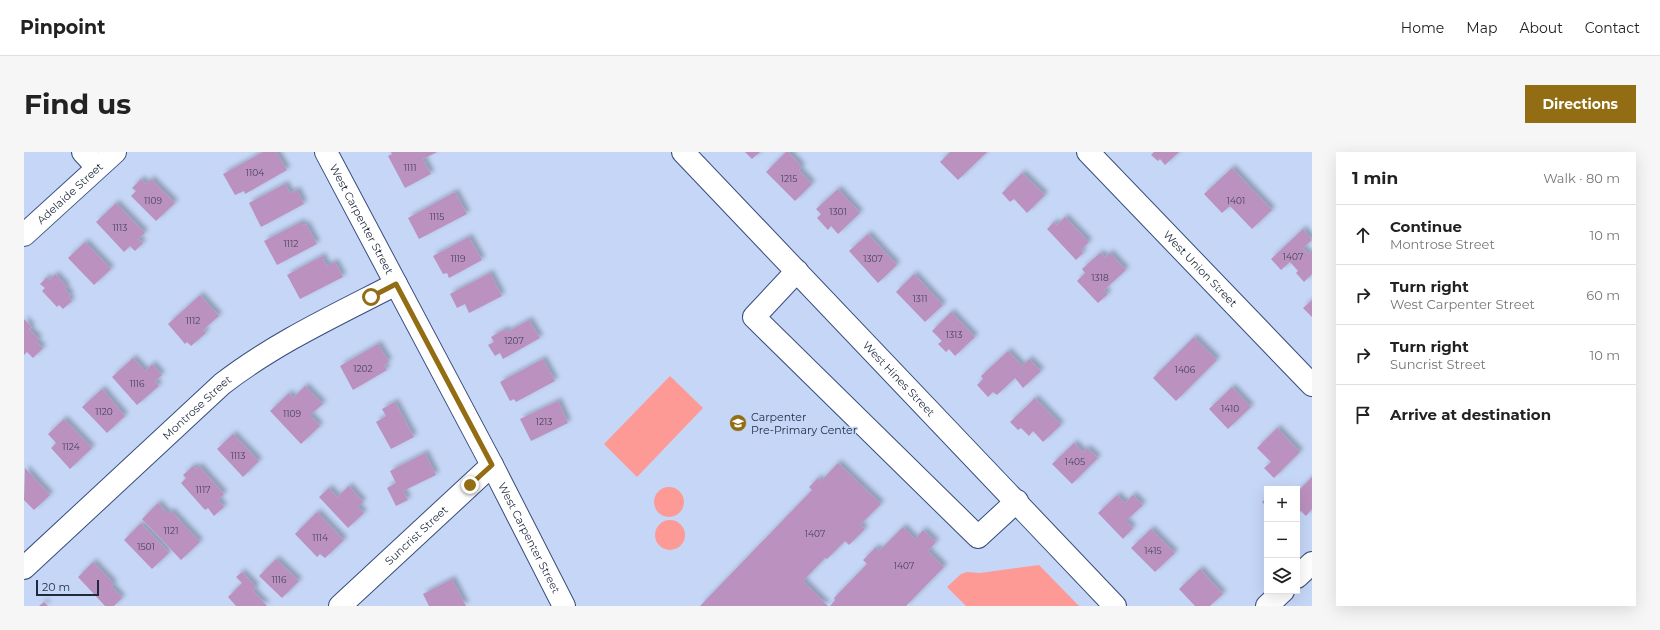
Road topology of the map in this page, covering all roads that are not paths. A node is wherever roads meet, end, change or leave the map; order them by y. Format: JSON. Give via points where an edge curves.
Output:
{"nodes":[{"id":1,"x":115,"y":152,"type":"edge"},
{"id":2,"x":326,"y":152,"type":"edge"},
{"id":3,"x":682,"y":152,"type":"edge"},
{"id":4,"x":1088,"y":152,"type":"edge"},
{"id":5,"x":90,"y":159,"type":"edge"},
{"id":6,"x":24,"y":235,"type":"edge"},
{"id":7,"x":797,"y":271,"type":"junction"},
{"id":8,"x":396,"y":284,"type":"junction"},
{"id":9,"x":1312,"y":385,"type":"edge"},
{"id":10,"x":492,"y":465,"type":"junction"},
{"id":11,"x":1017,"y":501,"type":"junction"},
{"id":12,"x":1312,"y":563,"type":"edge"},
{"id":13,"x":24,"y":568,"type":"edge"},
{"id":14,"x":1300,"y":574,"type":"edge"},
{"id":15,"x":1280,"y":594,"type":"edge"},
{"id":16,"x":340,"y":606,"type":"edge"},
{"id":17,"x":564,"y":606,"type":"edge"},
{"id":18,"x":1115,"y":606,"type":"edge"},
{"id":19,"x":1267,"y":606,"type":"edge"}],
"edges":[{"from":1,"to":5,"type":"street","name":"Adelaide Street"},
{"from":2,"to":8,"type":"street","name":"West Carpenter Street"},
{"from":3,"to":7,"type":"street","name":"West Hines Street"},
{"from":4,"to":9,"type":"street","name":"West Union Street"},
{"from":5,"to":6,"type":"street","name":"Adelaide Street"},
{"from":7,"to":11,"type":"street","name":"West Hines Street"},
{"from":7,"to":11,"type":"street","via":[[754,317],[978,537]]},
{"from":8,"to":10,"type":"street","name":"West Carpenter Street"},
{"from":8,"to":13,"type":"street","name":"Montrose Street","via":[[245,366],[222,384]]},
{"from":10,"to":16,"type":"street","name":"Suncrist Street"},
{"from":10,"to":17,"type":"street","name":"West Carpenter Street"},
{"from":11,"to":18,"type":"street","name":"West Hines Street"},
{"from":12,"to":14,"type":"street"},
{"from":15,"to":19,"type":"street"}]}
